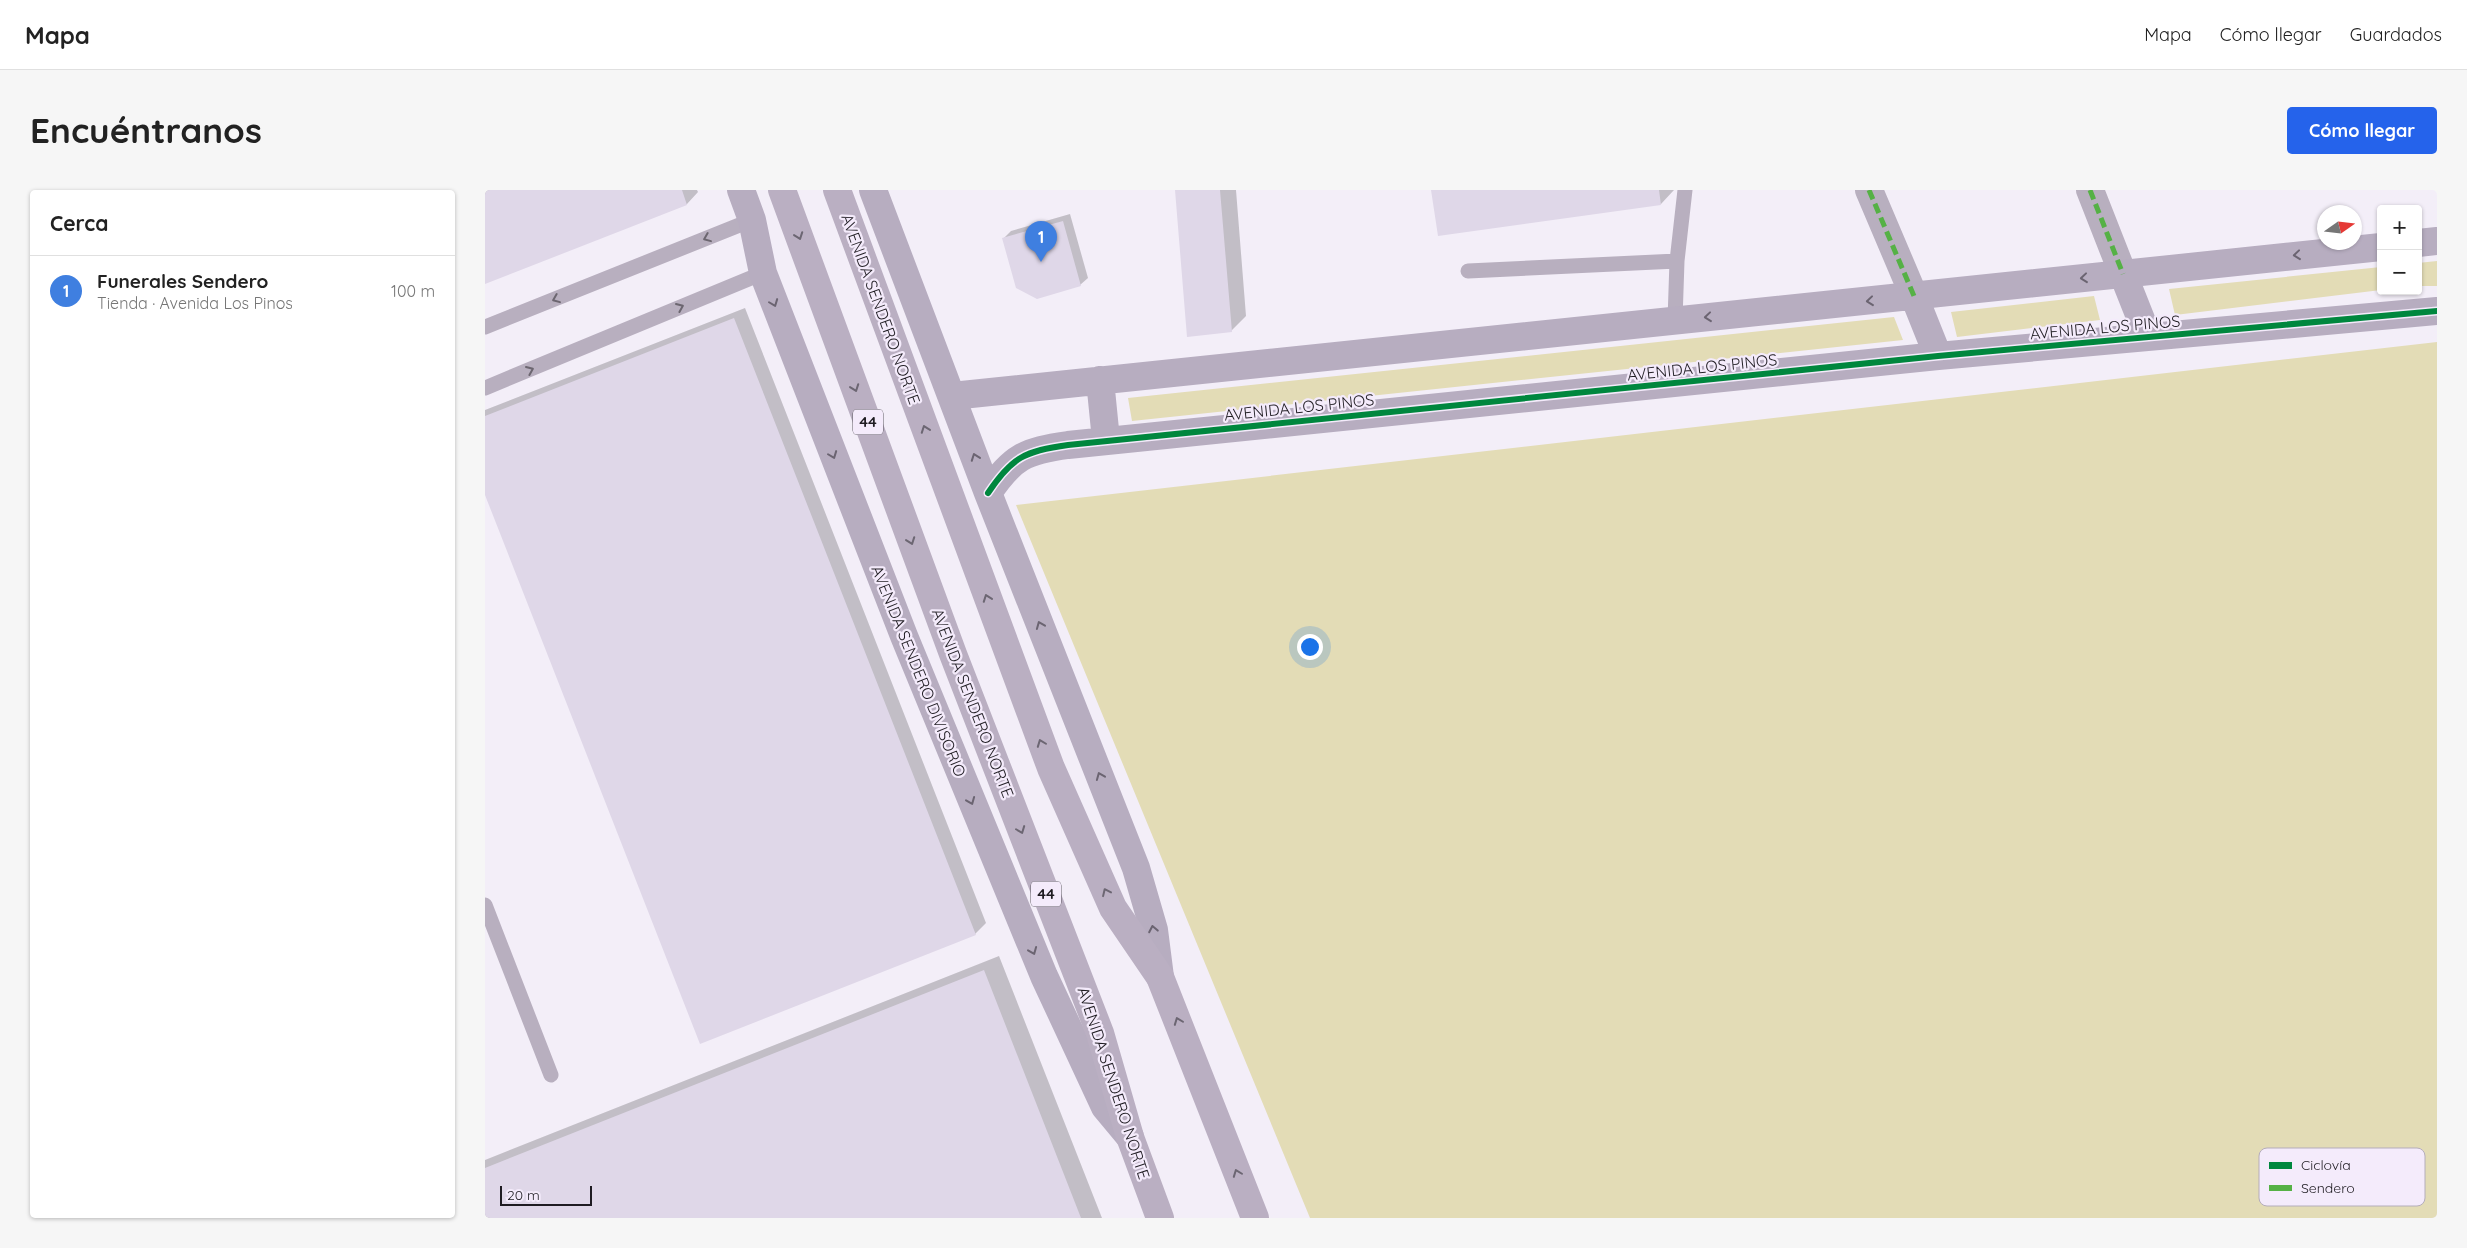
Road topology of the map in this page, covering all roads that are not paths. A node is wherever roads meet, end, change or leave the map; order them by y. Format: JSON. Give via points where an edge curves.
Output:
{"nodes":[{"id":1,"x":741,"y":190,"type":"edge"},
{"id":2,"x":782,"y":190,"type":"edge"},
{"id":3,"x":837,"y":190,"type":"edge"},
{"id":4,"x":873,"y":190,"type":"edge"},
{"id":5,"x":1685,"y":190,"type":"edge"},
{"id":6,"x":1869,"y":190,"type":"edge"},
{"id":7,"x":2090,"y":190,"type":"edge"},
{"id":8,"x":752,"y":220,"type":"junction"},
{"id":9,"x":2437,"y":241,"type":"edge"},
{"id":10,"x":2422,"y":243,"type":"edge"},
{"id":11,"x":2377,"y":247,"type":"edge"},
{"id":12,"x":1677,"y":261,"type":"junction"},
{"id":13,"x":1467,"y":271,"type":"dead end"},
{"id":14,"x":763,"y":273,"type":"junction"},
{"id":15,"x":2123,"y":274,"type":"junction"},
{"id":16,"x":1914,"y":296,"type":"junction"},
{"id":17,"x":2437,"y":311,"type":"edge"},
{"id":18,"x":1675,"y":320,"type":"junction"},
{"id":19,"x":485,"y":328,"type":"edge"},
{"id":20,"x":2148,"y":336,"type":"junction"},
{"id":21,"x":1938,"y":356,"type":"junction"},
{"id":22,"x":1100,"y":380,"type":"junction"},
{"id":23,"x":485,"y":388,"type":"edge"},
{"id":24,"x":952,"y":396,"type":"junction"},
{"id":25,"x":1106,"y":440,"type":"junction"},
{"id":26,"x":988,"y":493,"type":"junction"},
{"id":27,"x":485,"y":905,"type":"edge"},
{"id":28,"x":1160,"y":977,"type":"junction"},
{"id":29,"x":551,"y":1076,"type":"dead end"},
{"id":30,"x":1130,"y":1138,"type":"junction"},
{"id":31,"x":1159,"y":1218,"type":"edge"},
{"id":32,"x":1255,"y":1218,"type":"edge"}],
"edges":[{"from":1,"to":8,"type":"street","name":"AVENIDA SENDERO DIVISORIO"},
{"from":2,"to":30,"type":"main road","name":"AVENIDA SENDERO NORTE","number":"44","one_way":true,"via":[[953,654],[1099,1033]]},
{"from":28,"to":3,"type":"main road","name":"AVENIDA SENDERO NORTE","one_way":true,"via":[[1109,899],[1051,768]]},
{"from":4,"to":24,"type":"street","name":"AVENIDA SENDERO NORTE"},
{"from":5,"to":12,"type":"lane"},
{"from":6,"to":16,"type":"street"},
{"from":7,"to":15,"type":"street"},
{"from":8,"to":14,"type":"street","name":"AVENIDA SENDERO DIVISORIO"},
{"from":8,"to":19,"type":"lane","one_way":true},
{"from":9,"to":10,"type":"street"},
{"from":11,"to":15,"type":"street","one_way":true},
{"from":12,"to":13,"type":"lane"},
{"from":12,"to":18,"type":"lane"},
{"from":23,"to":14,"type":"lane","one_way":true},
{"from":14,"to":30,"type":"street","name":"AVENIDA SENDERO DIVISORIO","one_way":true,"via":[[904,636],[1043,976],[1105,1107]]},
{"from":15,"to":16,"type":"street","one_way":true},
{"from":15,"to":20,"type":"street"},
{"from":16,"to":18,"type":"street","one_way":true},
{"from":16,"to":21,"type":"street"},
{"from":17,"to":20,"type":"street","name":"AVENIDA LOS PINOS"},
{"from":18,"to":22,"type":"street"},
{"from":20,"to":21,"type":"street","name":"AVENIDA LOS PINOS"},
{"from":21,"to":25,"type":"street","name":"AVENIDA LOS PINOS"},
{"from":22,"to":24,"type":"street"},
{"from":22,"to":25,"type":"street"},
{"from":26,"to":24,"type":"street","name":"AVENIDA SENDERO NORTE","one_way":true},
{"from":25,"to":26,"type":"street","name":"AVENIDA LOS PINOS","via":[[1029,453],[1005,469]]},
{"from":28,"to":26,"type":"street","name":"AVENIDA SENDERO NORTE","one_way":true,"via":[[1154,930],[1136,868]]},
{"from":27,"to":29,"type":"lane"},
{"from":32,"to":28,"type":"main road","name":"AVENIDA SENDERO NORTE","one_way":true},
{"from":30,"to":31,"type":"main road","name":"AVENIDA SENDERO NORTE","number":"44"}]}
